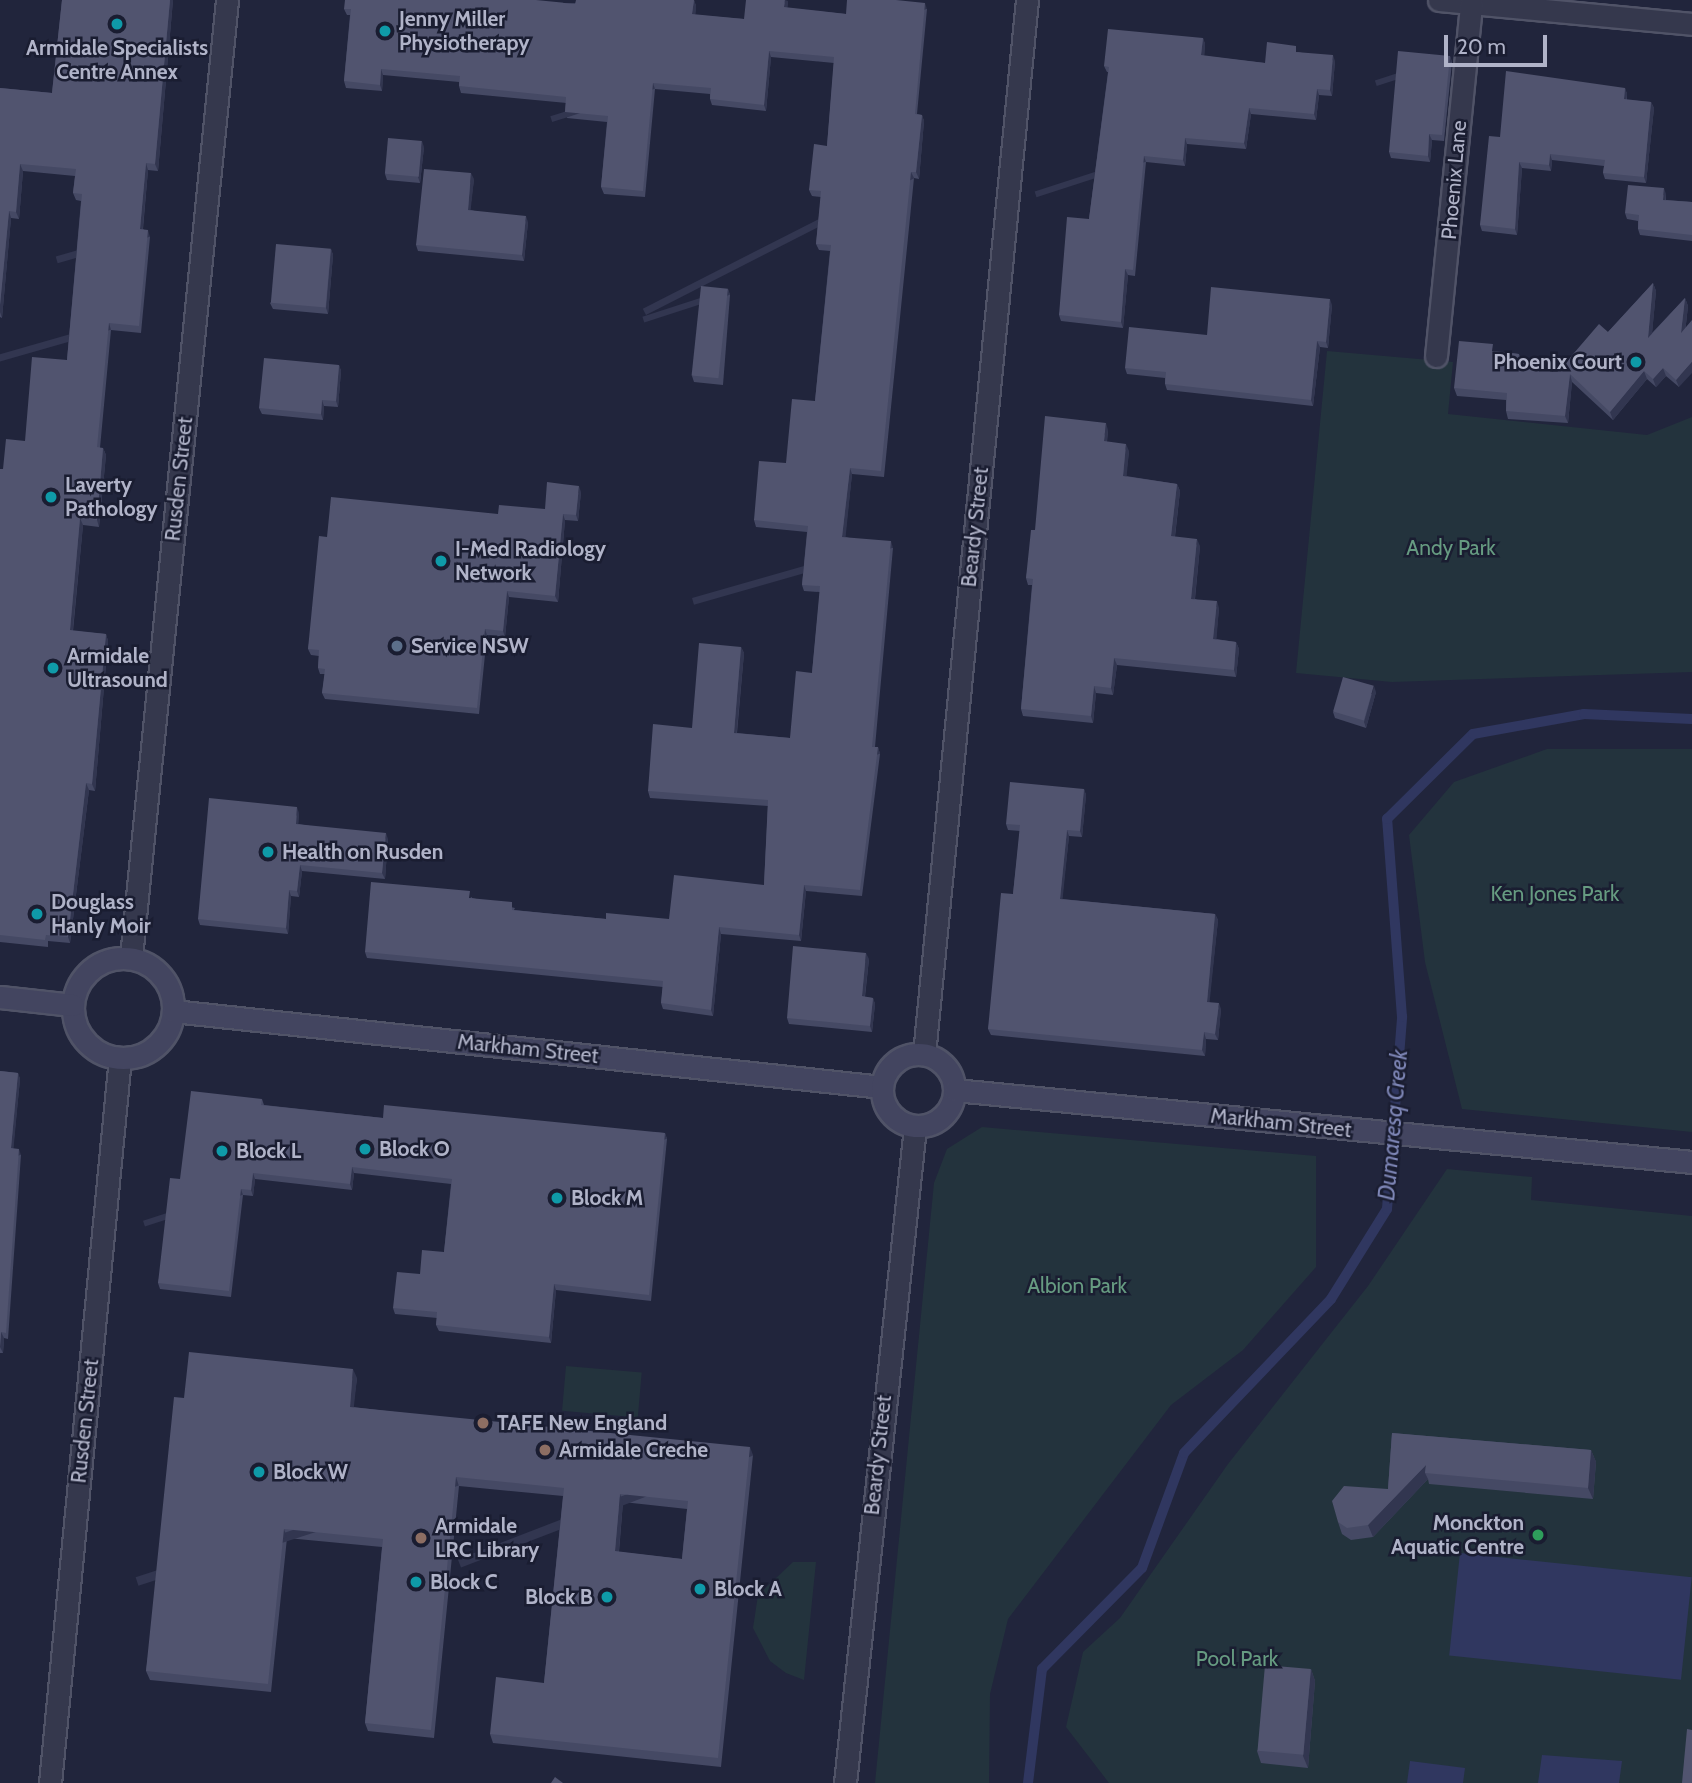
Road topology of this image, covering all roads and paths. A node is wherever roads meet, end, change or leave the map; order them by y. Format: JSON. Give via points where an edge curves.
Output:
{"nodes":[{"id":1,"x":227,"y":0,"type":"edge"},
{"id":2,"x":1027,"y":0,"type":"edge"},
{"id":3,"x":1439,"y":0,"type":"edge"},
{"id":4,"x":1471,"y":3,"type":"junction"},
{"id":5,"x":1506,"y":3,"type":"edge"},
{"id":6,"x":1692,"y":24,"type":"edge"},
{"id":7,"x":1436,"y":356,"type":"dead end"},
{"id":8,"x":131,"y":957,"type":"junction"},
{"id":9,"x":0,"y":997,"type":"edge"},
{"id":10,"x":73,"y":1005,"type":"junction"},
{"id":11,"x":173,"y":1011,"type":"junction"},
{"id":12,"x":924,"y":1054,"type":"junction"},
{"id":13,"x":120,"y":1058,"type":"junction"},
{"id":14,"x":882,"y":1087,"type":"junction"},
{"id":15,"x":955,"y":1090,"type":"junction"},
{"id":16,"x":915,"y":1127,"type":"junction"},
{"id":17,"x":1692,"y":1163,"type":"edge"},
{"id":18,"x":50,"y":1783,"type":"edge"},
{"id":19,"x":845,"y":1783,"type":"edge"}],
"edges":[{"from":1,"to":8,"type":"street","name":"Rusden Street"},
{"from":2,"to":12,"type":"street","name":"Beardy Street"},
{"from":3,"to":4,"type":"street"},
{"from":4,"to":5,"type":"street"},
{"from":4,"to":7,"type":"street","name":"Phoenix Lane"},
{"from":5,"to":6,"type":"street"},
{"from":8,"to":10,"type":"street","via":[[105,960],[90,969],[76,988]]},
{"from":8,"to":11,"type":"street","via":[[146,962],[164,978]]},
{"from":9,"to":10,"type":"street"},
{"from":10,"to":13,"type":"street","via":[[77,1028],[87,1043]]},
{"from":11,"to":13,"type":"street","via":[[166,1034],[149,1051]]},
{"from":11,"to":14,"type":"street","name":"Markham Street"},
{"from":12,"to":14,"type":"street","via":[[898,1059],[887,1070]]},
{"from":12,"to":15,"type":"street","via":[[945,1066]]},
{"from":13,"to":18,"type":"street","name":"Rusden Street"},
{"from":14,"to":16,"type":"street","via":[[888,1112]]},
{"from":15,"to":16,"type":"street","via":[[943,1117]]},
{"from":15,"to":17,"type":"street","name":"Markham Street"},
{"from":16,"to":19,"type":"street","name":"Beardy Street"}]}
